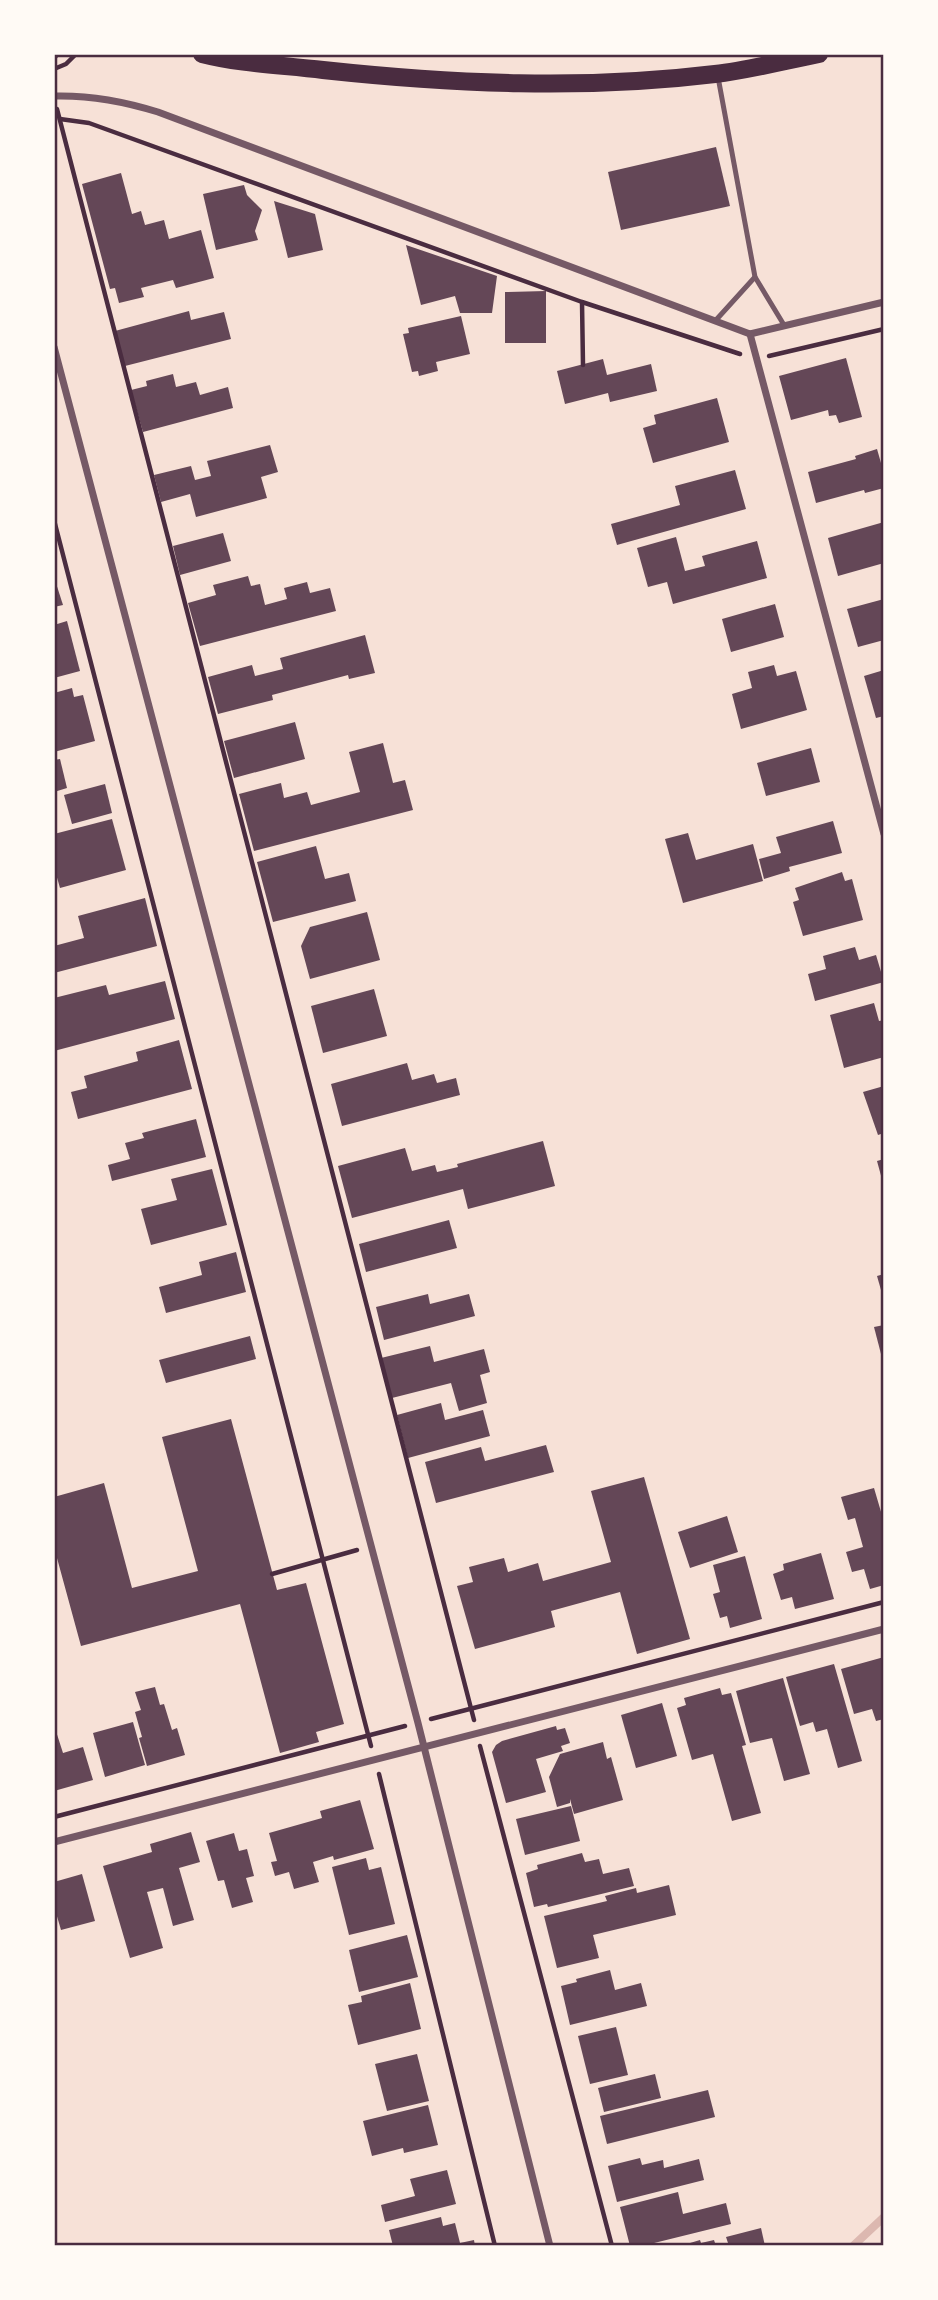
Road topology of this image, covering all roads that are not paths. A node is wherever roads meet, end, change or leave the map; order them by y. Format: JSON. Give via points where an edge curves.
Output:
{"nodes":[{"id":1,"x":202,"y":54,"type":"edge"},
{"id":2,"x":819,"y":54,"type":"edge"},
{"id":3,"x":717,"y":74,"type":"junction"},
{"id":4,"x":54,"y":98,"type":"edge"},
{"id":5,"x":755,"y":277,"type":"junction"},
{"id":6,"x":884,"y":302,"type":"edge"},
{"id":7,"x":716,"y":320,"type":"junction"},
{"id":8,"x":784,"y":325,"type":"junction"},
{"id":9,"x":750,"y":334,"type":"junction"},
{"id":10,"x":54,"y":347,"type":"edge"},
{"id":11,"x":884,"y":834,"type":"edge"},
{"id":12,"x":884,"y":1629,"type":"edge"},
{"id":13,"x":424,"y":1746,"type":"junction"},
{"id":14,"x":54,"y":1842,"type":"edge"},
{"id":15,"x":550,"y":2246,"type":"edge"}],
"edges":[{"from":1,"to":3,"type":"main road","via":[[386,77],[467,82],[607,82]]},
{"from":2,"to":3,"type":"main road"},
{"from":3,"to":5,"type":"lane"},
{"from":4,"to":7,"type":"street","via":[[102,97],[158,112]]},
{"from":5,"to":7,"type":"lane"},
{"from":5,"to":8,"type":"lane"},
{"from":6,"to":8,"type":"street"},
{"from":7,"to":9,"type":"street"},
{"from":8,"to":9,"type":"street"},
{"from":9,"to":11,"type":"street"},
{"from":10,"to":13,"type":"street"},
{"from":12,"to":13,"type":"street"},
{"from":13,"to":14,"type":"street"},
{"from":13,"to":15,"type":"street"}]}
